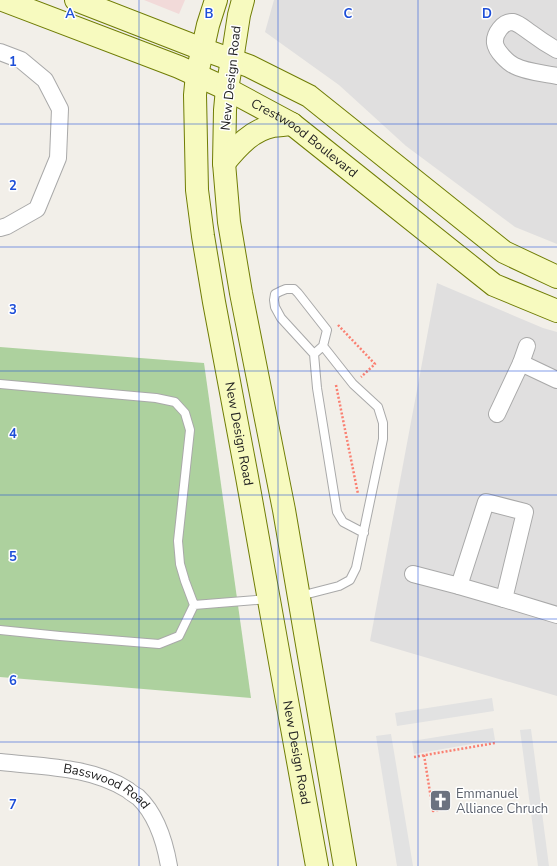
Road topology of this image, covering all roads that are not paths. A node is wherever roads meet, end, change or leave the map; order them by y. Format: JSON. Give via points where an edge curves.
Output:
{"nodes":[{"id":1,"x":3,"y":0,"type":"edge"},
{"id":2,"x":76,"y":0,"type":"edge"},
{"id":3,"x":216,"y":0,"type":"edge"},
{"id":4,"x":243,"y":0,"type":"edge"},
{"id":5,"x":202,"y":49,"type":"junction"},
{"id":6,"x":557,"y":50,"type":"edge"},
{"id":7,"x":0,"y":52,"type":"edge"},
{"id":8,"x":232,"y":60,"type":"junction"},
{"id":9,"x":196,"y":74,"type":"junction"},
{"id":10,"x":557,"y":76,"type":"edge"},
{"id":11,"x":227,"y":89,"type":"junction"},
{"id":12,"x":292,"y":124,"type":"junction"},
{"id":13,"x":224,"y":163,"type":"junction"},
{"id":14,"x":0,"y":228,"type":"edge"},
{"id":15,"x":557,"y":277,"type":"edge"},
{"id":16,"x":557,"y":311,"type":"edge"},
{"id":17,"x":323,"y":346,"type":"junction"},
{"id":18,"x":527,"y":346,"type":"dead end"},
{"id":19,"x":314,"y":354,"type":"junction"},
{"id":20,"x":520,"y":363,"type":"junction"},
{"id":21,"x":557,"y":380,"type":"edge"},
{"id":22,"x":0,"y":384,"type":"edge"},
{"id":23,"x":497,"y":414,"type":"dead end"},
{"id":24,"x":364,"y":533,"type":"junction"},
{"id":25,"x":413,"y":574,"type":"dead end"},
{"id":26,"x":459,"y":586,"type":"junction"},
{"id":27,"x":299,"y":597,"type":"junction"},
{"id":28,"x":269,"y":599,"type":"junction"},
{"id":29,"x":504,"y":599,"type":"junction"},
{"id":30,"x":194,"y":604,"type":"junction"},
{"id":31,"x":557,"y":614,"type":"edge"},
{"id":32,"x":0,"y":630,"type":"edge"},
{"id":33,"x":0,"y":762,"type":"edge"},
{"id":34,"x":169,"y":866,"type":"edge"},
{"id":35,"x":317,"y":866,"type":"edge"},
{"id":36,"x":345,"y":866,"type":"edge"}],
"edges":[{"from":1,"to":9,"type":"main road","name":"Crestwood Boulevard"},
{"from":2,"to":5,"type":"main road"},
{"from":3,"to":5,"type":"main road","name":"New Design Road"},
{"from":4,"to":8,"type":"main road","name":"New Design Road","via":[[238,15]]},
{"from":5,"to":8,"type":"main road"},
{"from":5,"to":9,"type":"main road","name":"New Design Road"},
{"from":6,"to":10,"type":"street","via":[[519,24],[511,22],[503,25],[497,32],[497,48],[514,66]]},
{"from":7,"to":14,"type":"street","via":[[21,60],[45,80],[60,109],[58,158],[38,209]]},
{"from":8,"to":11,"type":"main road","name":"New Design Road"},
{"from":8,"to":15,"type":"main road","via":[[309,96],[504,252]]},
{"from":9,"to":11,"type":"main road","name":"Crestwood Boulevard"},
{"from":9,"to":28,"type":"main road","name":"New Design Road","via":[[196,190]]},
{"from":11,"to":12,"type":"main road","name":"Crestwood Boulevard"},
{"from":11,"to":13,"type":"main road","name":"New Design Road"},
{"from":12,"to":13,"type":"main road","via":[[272,126],[255,132],[237,147]]},
{"from":12,"to":16,"type":"main road","name":"Crestwood Boulevard","via":[[494,285]]},
{"from":13,"to":27,"type":"main road","name":"New Design Road","via":[[229,222],[241,293]]},
{"from":17,"to":19,"type":"lane"},
{"from":17,"to":19,"type":"lane","via":[[327,330],[298,293],[294,289],[286,289],[275,294],[275,307],[281,318]]},
{"from":17,"to":24,"type":"lane","via":[[353,384],[378,407],[383,423],[384,439]]},
{"from":18,"to":20,"type":"street"},
{"from":19,"to":24,"type":"lane","via":[[337,512],[343,522]]},
{"from":20,"to":21,"type":"street"},
{"from":20,"to":23,"type":"street"},
{"from":22,"to":30,"type":"lane","via":[[156,398],[175,402],[185,413],[190,430],[178,541],[180,564]]},
{"from":24,"to":27,"type":"lane","via":[[356,568],[350,580],[339,586]]},
{"from":25,"to":26,"type":"street"},
{"from":26,"to":29,"type":"street"},
{"from":26,"to":29,"type":"street","via":[[486,502],[525,512]]},
{"from":27,"to":28,"type":"main road"},
{"from":27,"to":36,"type":"main road","name":"New Design Road"},
{"from":28,"to":30,"type":"lane"},
{"from":28,"to":35,"type":"main road","name":"New Design Road"},
{"from":29,"to":31,"type":"street"},
{"from":30,"to":32,"type":"lane","via":[[179,636],[159,644]]},
{"from":33,"to":34,"type":"street","name":"Basswood Road","via":[[73,770],[118,784],[138,797],[148,810],[162,836]]}]}
